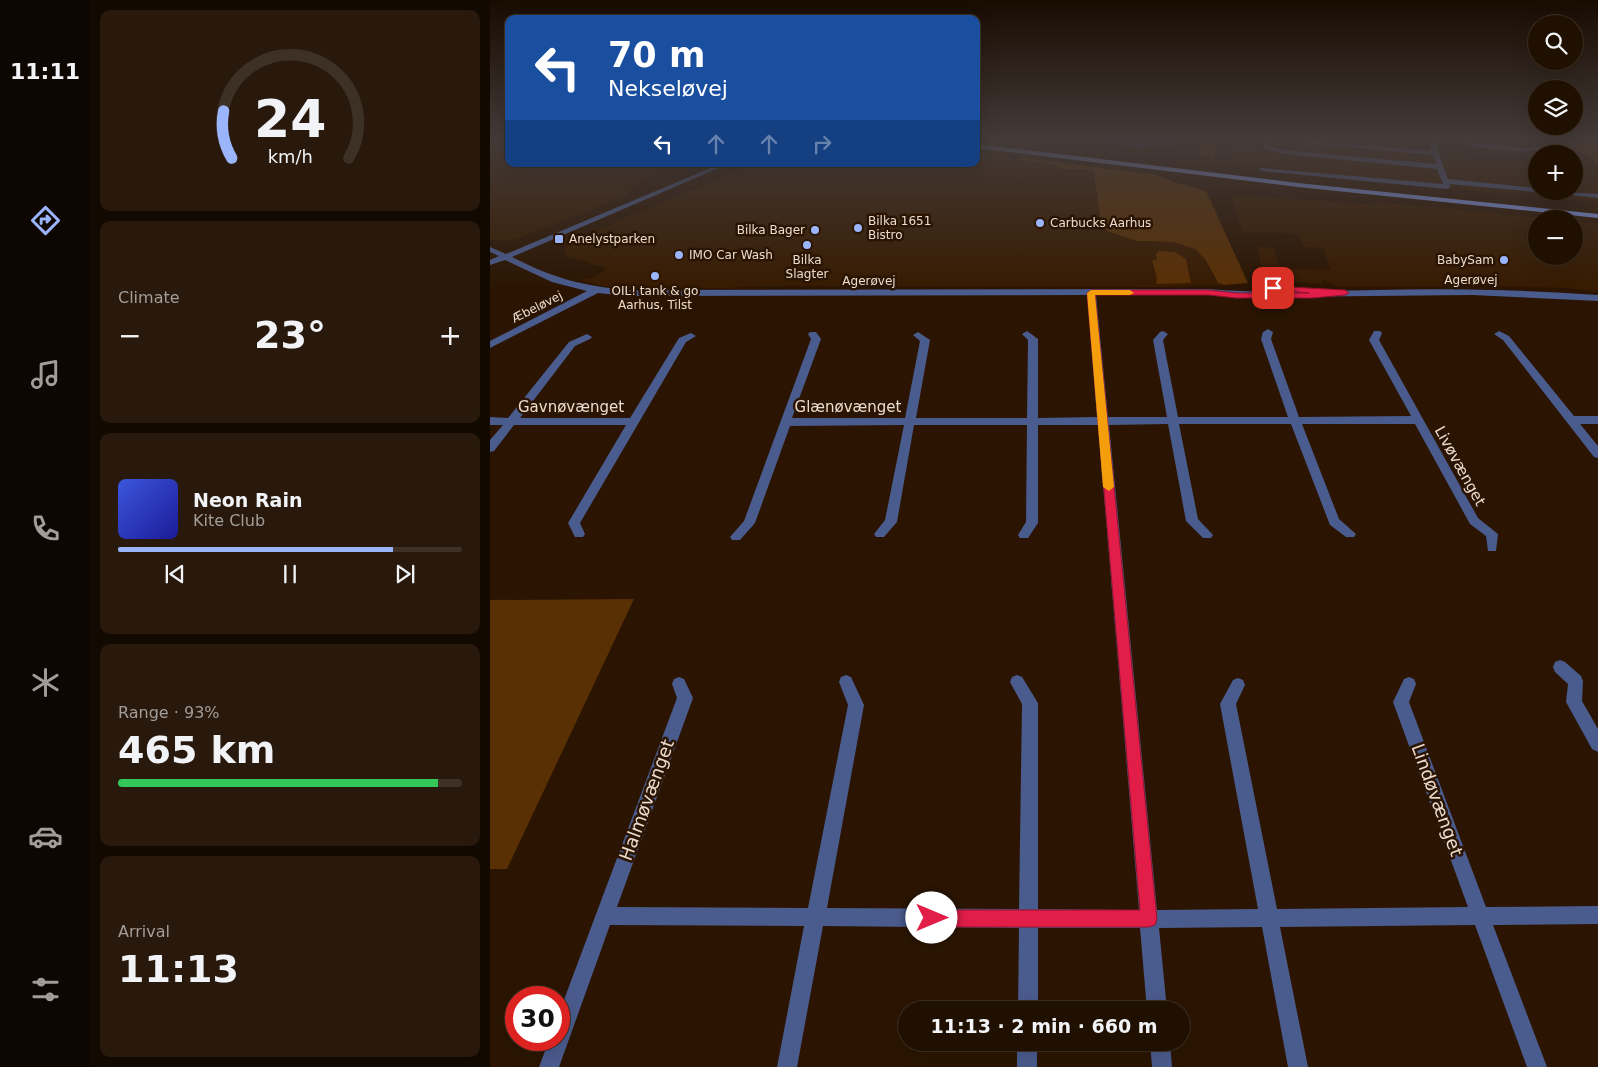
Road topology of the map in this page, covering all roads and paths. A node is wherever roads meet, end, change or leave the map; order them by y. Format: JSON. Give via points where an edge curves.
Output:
{"nodes":[{"id":1,"x":647,"y":189,"type":"edge"},
{"id":2,"x":666,"y":189,"type":"edge"},
{"id":3,"x":1335,"y":189,"type":"edge"},
{"id":4,"x":1382,"y":189,"type":"edge"},
{"id":5,"x":1583,"y":194,"type":"edge"},
{"id":6,"x":1598,"y":196,"type":"edge"},
{"id":7,"x":1598,"y":210,"type":"edge"},
{"id":8,"x":1598,"y":216,"type":"edge"},
{"id":9,"x":492,"y":252,"type":"edge"},
{"id":10,"x":505,"y":257,"type":"junction"},
{"id":11,"x":490,"y":263,"type":"edge"},
{"id":12,"x":596,"y":290,"type":"junction"},
{"id":13,"x":1091,"y":293,"type":"junction"},
{"id":14,"x":1598,"y":298,"type":"edge"},
{"id":15,"x":1268,"y":332,"type":"dead end"},
{"id":16,"x":1377,"y":333,"type":"dead end"},
{"id":17,"x":813,"y":334,"type":"dead end"},
{"id":18,"x":1027,"y":334,"type":"dead end"},
{"id":19,"x":1162,"y":334,"type":"dead end"},
{"id":20,"x":1499,"y":334,"type":"dead end"},
{"id":21,"x":918,"y":335,"type":"dead end"},
{"id":22,"x":691,"y":336,"type":"dead end"},
{"id":23,"x":588,"y":337,"type":"dead end"},
{"id":24,"x":490,"y":345,"type":"edge"},
{"id":25,"x":1417,"y":420,"type":"junction"},
{"id":26,"x":1572,"y":420,"type":"junction"},
{"id":27,"x":1598,"y":420,"type":"edge"},
{"id":28,"x":1102,"y":421,"type":"junction"},
{"id":29,"x":1172,"y":421,"type":"junction"},
{"id":30,"x":1295,"y":421,"type":"junction"},
{"id":31,"x":490,"y":422,"type":"edge"},
{"id":32,"x":510,"y":422,"type":"junction"},
{"id":33,"x":633,"y":422,"type":"junction"},
{"id":34,"x":786,"y":422,"type":"junction"},
{"id":35,"x":910,"y":422,"type":"junction"},
{"id":36,"x":1032,"y":422,"type":"junction"},
{"id":37,"x":490,"y":448,"type":"edge"},
{"id":38,"x":1598,"y":454,"type":"edge"},
{"id":39,"x":580,"y":534,"type":"dead end"},
{"id":40,"x":880,"y":534,"type":"dead end"},
{"id":41,"x":1350,"y":534,"type":"dead end"},
{"id":42,"x":1024,"y":535,"type":"dead end"},
{"id":43,"x":1207,"y":535,"type":"dead end"},
{"id":44,"x":736,"y":537,"type":"dead end"},
{"id":45,"x":1492,"y":547,"type":"dead end"},
{"id":46,"x":1560,"y":667,"type":"dead end"},
{"id":47,"x":846,"y":682,"type":"dead end"},
{"id":48,"x":1017,"y":682,"type":"dead end"},
{"id":49,"x":679,"y":684,"type":"dead end"},
{"id":50,"x":1408,"y":684,"type":"dead end"},
{"id":51,"x":1238,"y":686,"type":"dead end"},
{"id":52,"x":1598,"y":744,"type":"edge"},
{"id":53,"x":1598,"y":915,"type":"edge"},
{"id":54,"x":604,"y":916,"type":"junction"},
{"id":55,"x":1480,"y":916,"type":"junction"},
{"id":56,"x":1269,"y":917,"type":"junction"},
{"id":57,"x":817,"y":918,"type":"junction"},
{"id":58,"x":1029,"y":919,"type":"junction"},
{"id":59,"x":1149,"y":919,"type":"junction"},
{"id":60,"x":1028,"y":1001,"type":"edge"},
{"id":61,"x":1156,"y":1001,"type":"edge"},
{"id":62,"x":570,"y":1010,"type":"edge"},
{"id":63,"x":555,"y":1051,"type":"edge"},
{"id":64,"x":1027,"y":1051,"type":"edge"},
{"id":65,"x":1161,"y":1051,"type":"edge"},
{"id":66,"x":549,"y":1067,"type":"edge"},
{"id":67,"x":788,"y":1067,"type":"edge"},
{"id":68,"x":1027,"y":1067,"type":"edge"},
{"id":69,"x":1162,"y":1067,"type":"edge"},
{"id":70,"x":1298,"y":1067,"type":"edge"},
{"id":71,"x":1537,"y":1067,"type":"edge"}],
"edges":[{"from":1,"to":9,"type":"street"},
{"from":2,"to":10,"type":"street"},
{"from":3,"to":8,"type":"main road"},
{"from":4,"to":7,"type":"main road"},
{"from":5,"to":6,"type":"street"},
{"from":9,"to":10,"type":"street","name":"Agerøvej"},
{"from":10,"to":11,"type":"street"},
{"from":10,"to":12,"type":"street","name":"Agerøvej","via":[[549,277]]},
{"from":12,"to":13,"type":"street","name":"Agerøvej","via":[[628,294]]},
{"from":12,"to":24,"type":"street","name":"Æbeløvej"},
{"from":13,"to":14,"type":"street","name":"Agerøvej","via":[[1507,293]]},
{"from":13,"to":28,"type":"street"},
{"from":15,"to":30,"type":"street","via":[[1266,339]]},
{"from":16,"to":25,"type":"street","name":"Livøvænget","via":[[1374,340]]},
{"from":17,"to":34,"type":"street","name":"Glænøvænget","via":[[816,339]]},
{"from":18,"to":36,"type":"street","via":[[1033,339]]},
{"from":19,"to":29,"type":"street","via":[[1158,340]]},
{"from":20,"to":26,"type":"street","via":[[1506,338]]},
{"from":21,"to":35,"type":"street","name":"Glænøvænget","via":[[925,340]]},
{"from":22,"to":33,"type":"street","name":"Gavnøvænget","via":[[682,340]]},
{"from":23,"to":32,"type":"street","name":"Gavnøvænget","via":[[572,344]]},
{"from":25,"to":30,"type":"street","name":"Livøvænget"},
{"from":25,"to":45,"type":"street","name":"Livøvænget","via":[[1474,521],[1492,534]]},
{"from":26,"to":27,"type":"street"},
{"from":26,"to":38,"type":"street"},
{"from":28,"to":29,"type":"street","name":"Livøvænget"},
{"from":28,"to":36,"type":"street","name":"Glænøvænget"},
{"from":28,"to":59,"type":"street"},
{"from":29,"to":30,"type":"street","name":"Livøvænget"},
{"from":29,"to":43,"type":"street","via":[[1192,521]]},
{"from":30,"to":41,"type":"street","via":[[1334,522]]},
{"from":31,"to":32,"type":"street","name":"Gavnøvænget"},
{"from":32,"to":33,"type":"street","name":"Gavnøvænget"},
{"from":32,"to":37,"type":"street","name":"Gavnøvænget"},
{"from":33,"to":39,"type":"street","name":"Gavnøvænget","via":[[574,523]]},
{"from":34,"to":35,"type":"street","name":"Glænøvænget"},
{"from":34,"to":44,"type":"street","name":"Glænøvænget","via":[[750,523]]},
{"from":35,"to":36,"type":"street","name":"Glænøvænget"},
{"from":35,"to":40,"type":"street","name":"Glænøvænget","via":[[891,522]]},
{"from":36,"to":42,"type":"street","via":[[1032,523]]},
{"from":46,"to":52,"type":"street","via":[[1576,681],[1574,702]]},
{"from":47,"to":57,"type":"street","via":[[856,705]]},
{"from":48,"to":58,"type":"street","via":[[1030,703]]},
{"from":49,"to":54,"type":"street","name":"Halmøvænget","via":[[685,698]]},
{"from":50,"to":55,"type":"street","name":"Lindøvænget","via":[[1401,702]]},
{"from":51,"to":56,"type":"street","via":[[1228,704]]},
{"from":53,"to":55,"type":"street"},
{"from":54,"to":57,"type":"street"},
{"from":54,"to":62,"type":"street","name":"Halmøvænget"},
{"from":55,"to":56,"type":"street"},
{"from":55,"to":71,"type":"street","name":"Lindøvænget"},
{"from":56,"to":59,"type":"street"},
{"from":56,"to":70,"type":"street"},
{"from":57,"to":58,"type":"street"},
{"from":57,"to":67,"type":"street"},
{"from":58,"to":59,"type":"street"},
{"from":58,"to":60,"type":"street"},
{"from":59,"to":61,"type":"street"},
{"from":63,"to":66,"type":"street","name":"Halmøvænget"},
{"from":64,"to":68,"type":"street"},
{"from":65,"to":69,"type":"street"}]}
